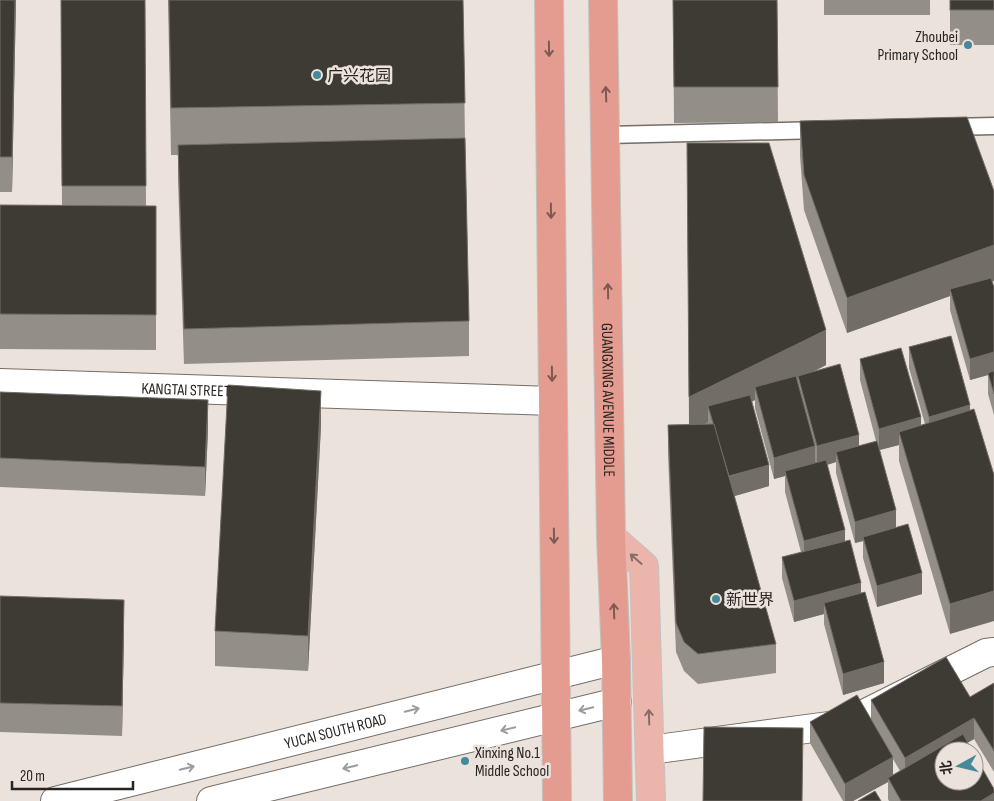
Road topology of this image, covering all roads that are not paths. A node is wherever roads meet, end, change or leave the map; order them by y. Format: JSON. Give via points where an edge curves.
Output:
{"nodes":[{"id":1,"x":549,"y":0,"type":"edge"},
{"id":2,"x":603,"y":0,"type":"edge"},
{"id":3,"x":994,"y":126,"type":"edge"},
{"id":4,"x":934,"y":128,"type":"edge"},
{"id":5,"x":835,"y":130,"type":"edge"},
{"id":6,"x":607,"y":134,"type":"junction"},
{"id":7,"x":0,"y":383,"type":"edge"},
{"id":8,"x":552,"y":401,"type":"junction"},
{"id":9,"x":611,"y":537,"type":"junction"},
{"id":10,"x":994,"y":652,"type":"edge"},
{"id":11,"x":616,"y":660,"type":"junction"},
{"id":12,"x":556,"y":675,"type":"junction"},
{"id":13,"x":616,"y":702,"type":"junction"},
{"id":14,"x":555,"y":717,"type":"junction"},
{"id":15,"x":650,"y":750,"type":"junction"},
{"id":16,"x":55,"y":801,"type":"edge"},
{"id":17,"x":211,"y":801,"type":"edge"},
{"id":18,"x":557,"y":801,"type":"edge"},
{"id":19,"x":618,"y":801,"type":"edge"},
{"id":20,"x":651,"y":801,"type":"edge"}],
"edges":[{"from":1,"to":8,"type":"highway","one_way":true},
{"from":6,"to":2,"type":"highway","name":"GUANGXING AVENUE MIDDLE","one_way":true},
{"from":3,"to":4,"type":"lane"},
{"from":5,"to":6,"type":"lane"},
{"from":9,"to":6,"type":"highway","name":"GUANGXING AVENUE MIDDLE","one_way":true},
{"from":7,"to":8,"type":"street","name":"KANGTAI STREET"},
{"from":8,"to":12,"type":"highway","one_way":true},
{"from":11,"to":9,"type":"highway","name":"GUANGXING AVENUE MIDDLE","one_way":true},
{"from":15,"to":9,"type":"main road","one_way":true,"via":[[644,566]]},
{"from":10,"to":15,"type":"street","via":[[986,653],[844,724]]},
{"from":11,"to":12,"type":"street","name":"YUCAI SOUTH ROAD"},
{"from":11,"to":13,"type":"highway","name":"GUANGXING AVENUE MIDDLE"},
{"from":12,"to":14,"type":"highway"},
{"from":16,"to":12,"type":"street","name":"YUCAI SOUTH ROAD","one_way":true},
{"from":13,"to":14,"type":"street","one_way":true},
{"from":13,"to":19,"type":"highway","name":"GUANGXING AVENUE MIDDLE"},
{"from":14,"to":17,"type":"street","one_way":true},
{"from":14,"to":18,"type":"highway"},
{"from":15,"to":20,"type":"main road"}]}
